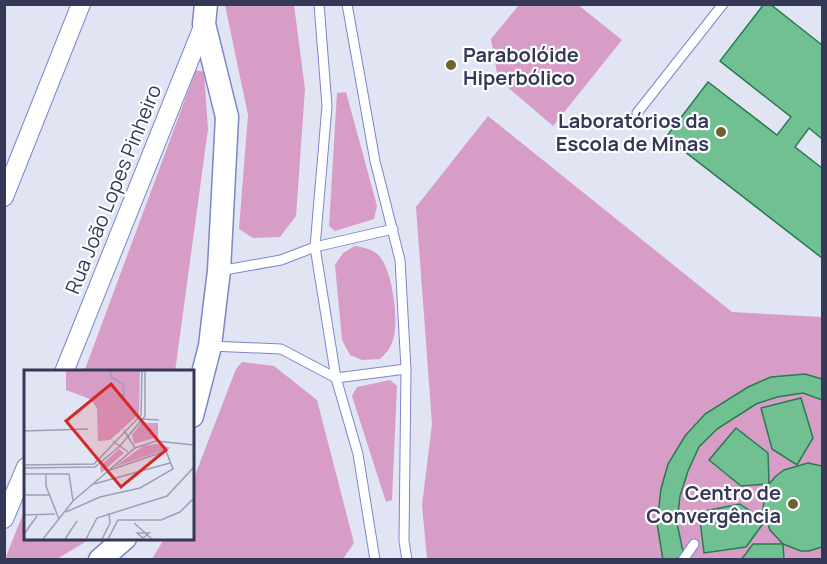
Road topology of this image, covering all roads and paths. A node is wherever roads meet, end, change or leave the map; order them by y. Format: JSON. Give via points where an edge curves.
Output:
{"nodes":[{"id":1,"x":81,"y":4,"type":"edge"},
{"id":2,"x":319,"y":4,"type":"edge"},
{"id":3,"x":347,"y":4,"type":"edge"},
{"id":4,"x":723,"y":4,"type":"edge"},
{"id":5,"x":205,"y":14,"type":"edge"},
{"id":6,"x":637,"y":113,"type":"dead end"},
{"id":7,"x":4,"y":197,"type":"edge"},
{"id":8,"x":393,"y":229,"type":"junction"},
{"id":9,"x":315,"y":247,"type":"junction"},
{"id":10,"x":219,"y":271,"type":"junction"},
{"id":11,"x":210,"y":346,"type":"junction"},
{"id":12,"x":406,"y":369,"type":"junction"},
{"id":13,"x":65,"y":370,"type":"edge"},
{"id":14,"x":336,"y":378,"type":"junction"},
{"id":15,"x":194,"y":408,"type":"edge"},
{"id":16,"x":24,"y":472,"type":"edge"},
{"id":17,"x":4,"y":519,"type":"edge"},
{"id":18,"x":122,"y":540,"type":"edge"},
{"id":19,"x":694,"y":544,"type":"dead end"},
{"id":20,"x":100,"y":560,"type":"edge"},
{"id":21,"x":375,"y":560,"type":"edge"},
{"id":22,"x":407,"y":560,"type":"edge"},
{"id":23,"x":683,"y":560,"type":"edge"}],
"edges":[{"from":1,"to":7,"type":"street"},
{"from":2,"to":9,"type":"lane","via":[[327,106]]},
{"from":3,"to":8,"type":"lane","via":[[375,161]]},
{"from":4,"to":6,"type":"lane"},
{"from":5,"to":10,"type":"street","via":[[227,117]]},
{"from":5,"to":13,"type":"street","name":"Rua João Lopes Pinheiro"},
{"from":8,"to":9,"type":"lane"},
{"from":8,"to":12,"type":"lane","via":[[400,260]]},
{"from":9,"to":10,"type":"lane","via":[[281,260]]},
{"from":9,"to":14,"type":"lane"},
{"from":10,"to":11,"type":"street"},
{"from":11,"to":14,"type":"lane","via":[[281,349]]},
{"from":11,"to":15,"type":"street"},
{"from":12,"to":14,"type":"lane"},
{"from":12,"to":22,"type":"lane"},
{"from":14,"to":21,"type":"lane","via":[[358,454]]},
{"from":16,"to":17,"type":"street"},
{"from":18,"to":20,"type":"street"},
{"from":19,"to":23,"type":"lane"}]}
